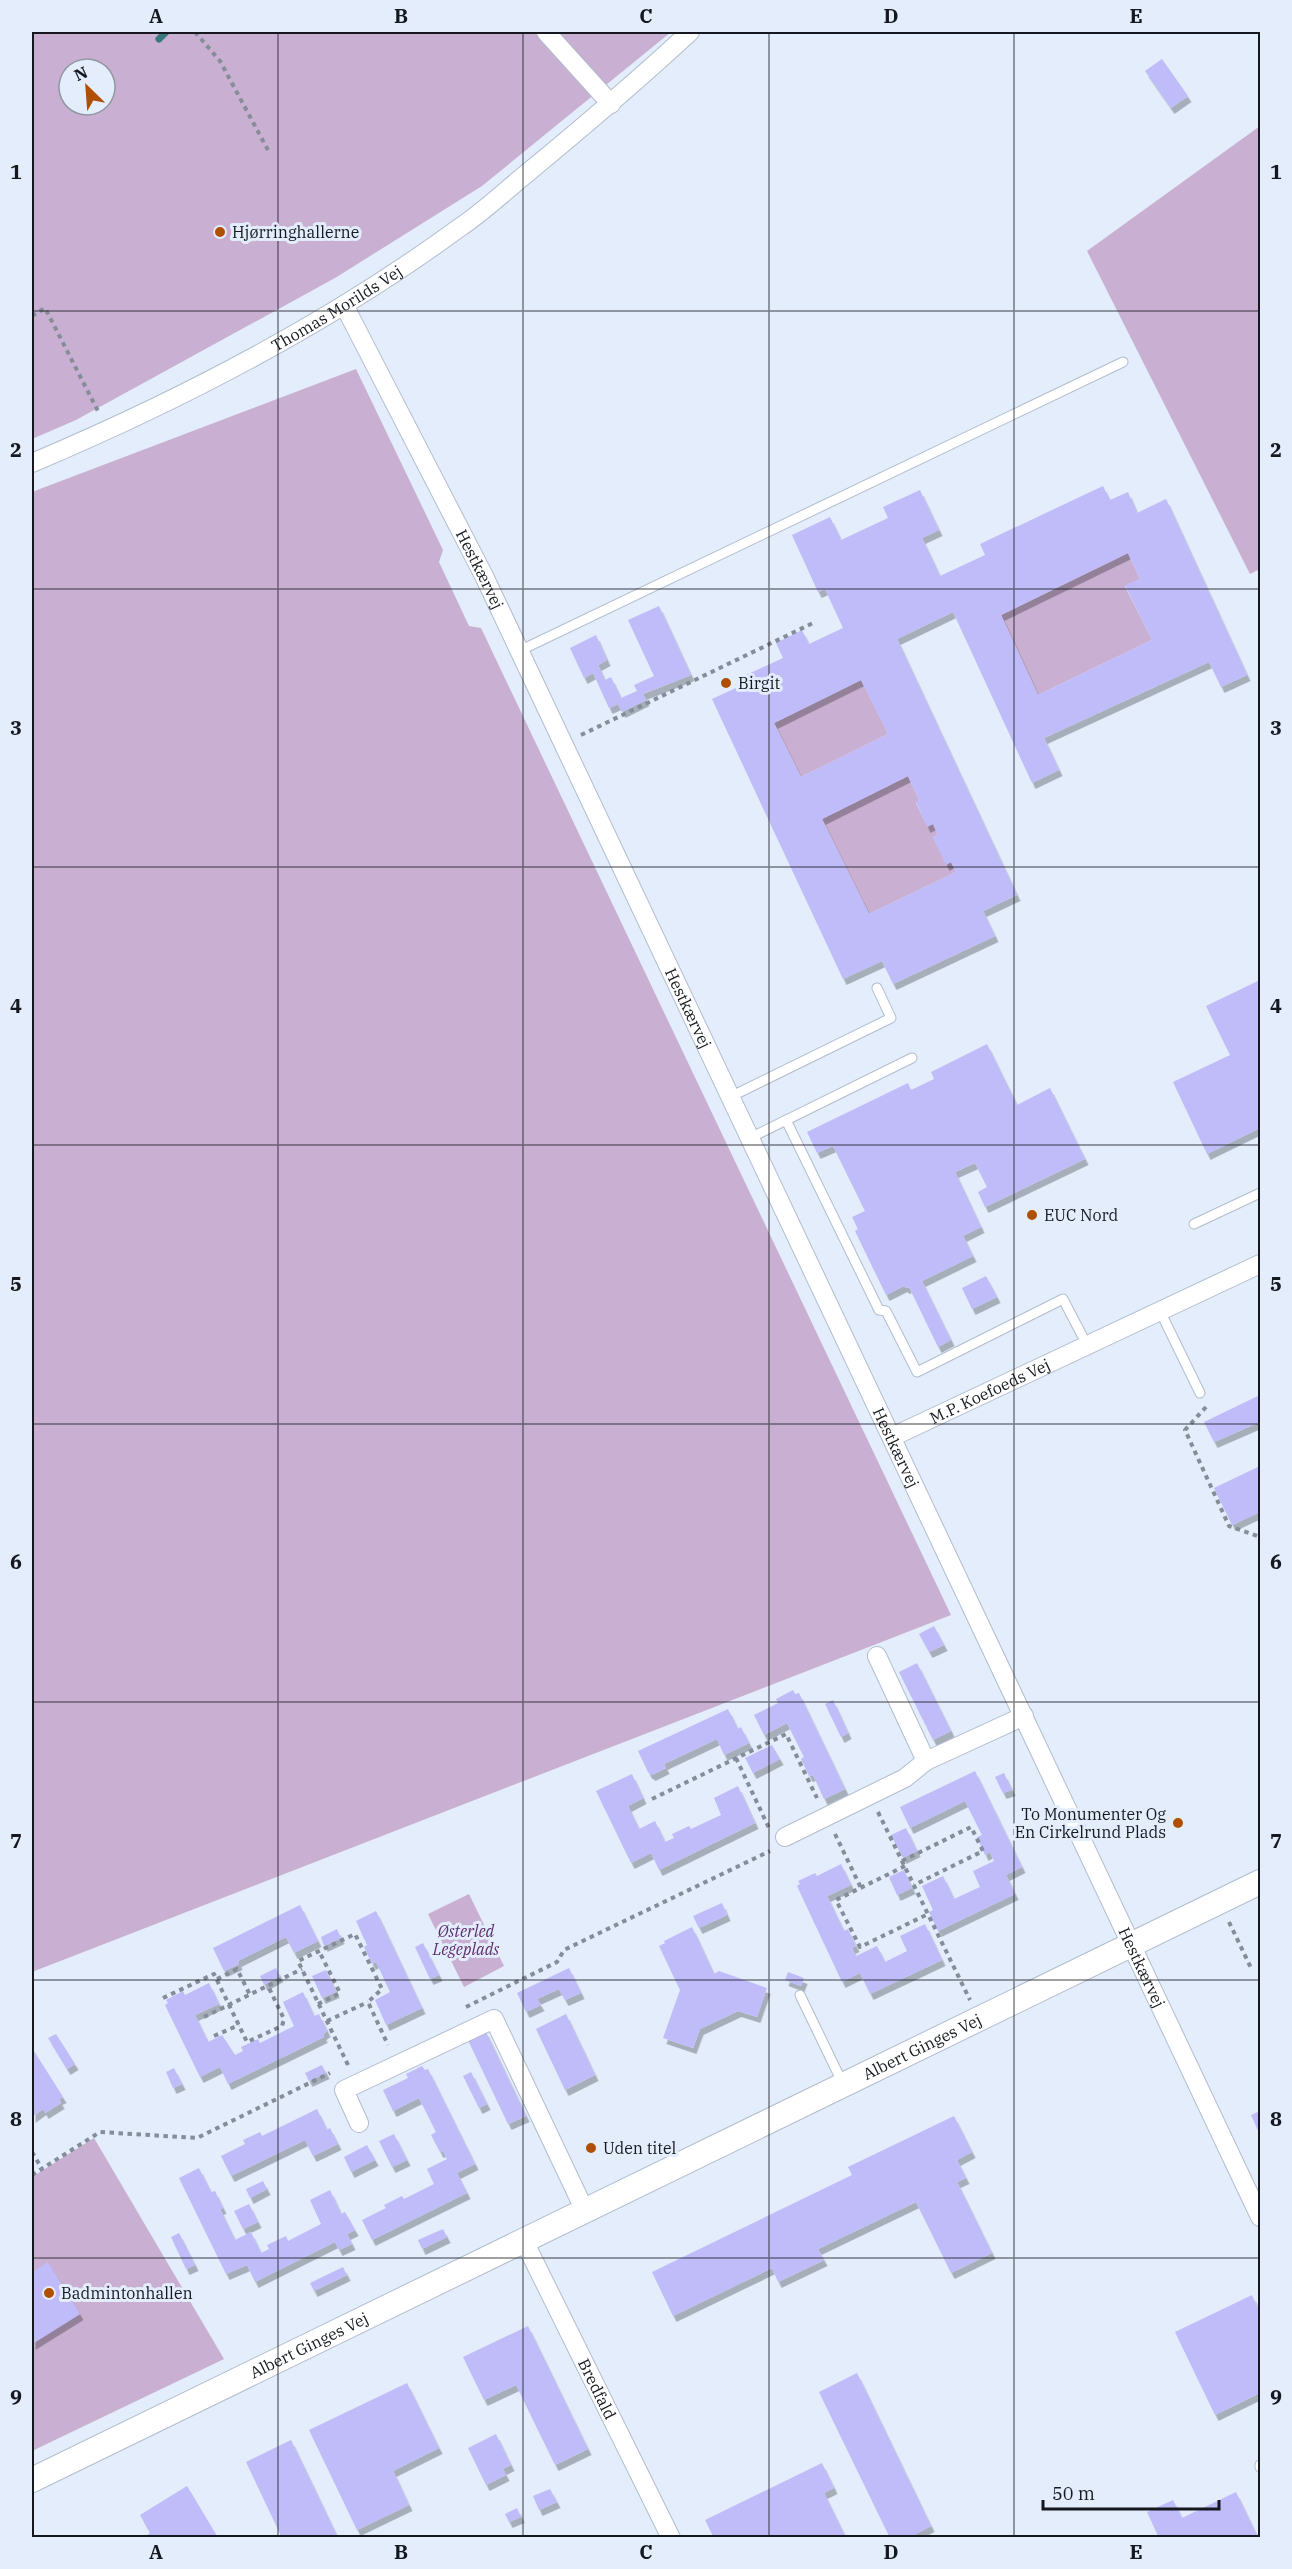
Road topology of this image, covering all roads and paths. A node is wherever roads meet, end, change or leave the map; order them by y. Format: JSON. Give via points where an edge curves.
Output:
{"nodes":[{"id":1,"x":546,"y":32,"type":"edge"},
{"id":2,"x":690,"y":32,"type":"edge"},
{"id":3,"x":197,"y":33,"type":"edge"},
{"id":4,"x":611,"y":105,"type":"junction"},
{"id":5,"x":269,"y":152,"type":"dead end"},
{"id":6,"x":344,"y":304,"type":"junction"},
{"id":7,"x":32,"y":316,"type":"edge"},
{"id":8,"x":1123,"y":362,"type":"dead end"},
{"id":9,"x":106,"y":431,"type":"junction"},
{"id":10,"x":32,"y":463,"type":"edge"},
{"id":11,"x":813,"y":623,"type":"dead end"},
{"id":12,"x":519,"y":651,"type":"junction"},
{"id":13,"x":563,"y":744,"type":"junction"},
{"id":14,"x":877,"y":988,"type":"dead end"},
{"id":15,"x":912,"y":1058,"type":"dead end"},
{"id":16,"x":730,"y":1097,"type":"junction"},
{"id":17,"x":786,"y":1120,"type":"junction"},
{"id":18,"x":750,"y":1138,"type":"junction"},
{"id":19,"x":1260,"y":1193,"type":"edge"},
{"id":20,"x":1194,"y":1224,"type":"dead end"},
{"id":21,"x":1260,"y":1264,"type":"edge"},
{"id":22,"x":1160,"y":1311,"type":"junction"},
{"id":23,"x":1087,"y":1345,"type":"junction"},
{"id":24,"x":1200,"y":1393,"type":"joint"},
{"id":25,"x":891,"y":1437,"type":"junction"},
{"id":26,"x":1260,"y":1537,"type":"edge"},
{"id":27,"x":877,"y":1656,"type":"dead end"},
{"id":28,"x":1024,"y":1716,"type":"junction"},
{"id":29,"x":926,"y":1761,"type":"junction"},
{"id":30,"x":870,"y":1795,"type":"junction"},
{"id":31,"x":652,"y":1799,"type":"dead end"},
{"id":32,"x":826,"y":1817,"type":"junction"},
{"id":33,"x":785,"y":1837,"type":"joint"},
{"id":34,"x":902,"y":1861,"type":"junction"},
{"id":35,"x":905,"y":1866,"type":"junction"},
{"id":36,"x":1260,"y":1882,"type":"edge"},
{"id":37,"x":914,"y":1885,"type":"junction"},
{"id":38,"x":861,"y":1888,"type":"junction"},
{"id":39,"x":1220,"y":1902,"type":"junction"},
{"id":40,"x":928,"y":1914,"type":"junction"},
{"id":41,"x":1132,"y":1945,"type":"junction"},
{"id":42,"x":320,"y":1951,"type":"junction"},
{"id":43,"x":302,"y":1969,"type":"junction"},
{"id":44,"x":1252,"y":1970,"type":"dead end"},
{"id":45,"x":217,"y":1979,"type":"junction"},
{"id":46,"x":268,"y":1986,"type":"junction"},
{"id":47,"x":250,"y":1995,"type":"junction"},
{"id":48,"x":800,"y":1995,"type":"dead end"},
{"id":49,"x":163,"y":1998,"type":"dead end"},
{"id":50,"x":368,"y":2002,"type":"junction"},
{"id":51,"x":318,"y":2004,"type":"junction"},
{"id":52,"x":229,"y":2005,"type":"junction"},
{"id":53,"x":462,"y":2009,"type":"dead end"},
{"id":54,"x":204,"y":2017,"type":"dead end"},
{"id":55,"x":979,"y":2019,"type":"junction"},
{"id":56,"x":327,"y":2021,"type":"junction"},
{"id":57,"x":239,"y":2025,"type":"junction"},
{"id":58,"x":214,"y":2036,"type":"dead end"},
{"id":59,"x":398,"y":2040,"type":"dead end"},
{"id":60,"x":388,"y":2045,"type":"junction"},
{"id":61,"x":378,"y":2050,"type":"dead end"},
{"id":62,"x":358,"y":2060,"type":"dead end"},
{"id":63,"x":348,"y":2065,"type":"junction"},
{"id":64,"x":844,"y":2085,"type":"junction"},
{"id":65,"x":359,"y":2123,"type":"dead end"},
{"id":66,"x":32,"y":2152,"type":"edge"},
{"id":67,"x":42,"y":2169,"type":"junction"},
{"id":68,"x":32,"y":2175,"type":"edge"},
{"id":69,"x":585,"y":2211,"type":"junction"},
{"id":70,"x":1260,"y":2217,"type":"edge"},
{"id":71,"x":524,"y":2241,"type":"junction"},
{"id":72,"x":32,"y":2480,"type":"edge"},
{"id":73,"x":671,"y":2538,"type":"edge"}],
"edges":[{"from":1,"to":4,"type":"street"},
{"from":2,"to":4,"type":"street","name":"Thomas Morilds Vej"},
{"from":3,"to":5,"type":"path","via":[[220,61]]},
{"from":4,"to":6,"type":"street","name":"Thomas Morilds Vej","via":[[460,228]]},
{"from":6,"to":9,"type":"street","name":"Thomas Morilds Vej","via":[[224,373]]},
{"from":6,"to":12,"type":"street","name":"Hestkærvej"},
{"from":7,"to":9,"type":"path","via":[[45,308]]},
{"from":8,"to":12,"type":"lane"},
{"from":9,"to":10,"type":"street","name":"Thomas Morilds Vej"},
{"from":11,"to":13,"type":"path"},
{"from":12,"to":13,"type":"street","name":"Hestkærvej"},
{"from":13,"to":16,"type":"street","name":"Hestkærvej"},
{"from":14,"to":16,"type":"lane","via":[[891,1018]]},
{"from":15,"to":17,"type":"lane"},
{"from":16,"to":18,"type":"street","name":"Hestkærvej"},
{"from":17,"to":18,"type":"lane"},
{"from":17,"to":23,"type":"lane","via":[[879,1310],[886,1311],[917,1372],[1064,1299]]},
{"from":18,"to":25,"type":"street","name":"Hestkærvej"},
{"from":19,"to":20,"type":"lane"},
{"from":21,"to":22,"type":"street","name":"M.P. Koefoeds Vej"},
{"from":22,"to":23,"type":"street","name":"M.P. Koefoeds Vej"},
{"from":22,"to":24,"type":"lane"},
{"from":23,"to":25,"type":"street","name":"M.P. Koefoeds Vej"},
{"from":24,"to":26,"type":"path","via":[[1208,1406],[1185,1430],[1229,1526]]},
{"from":25,"to":28,"type":"street","name":"Hestkærvej"},
{"from":27,"to":29,"type":"street"},
{"from":28,"to":29,"type":"street"},
{"from":28,"to":41,"type":"street","name":"Hestkærvej"},
{"from":29,"to":30,"type":"street","via":[[906,1778]]},
{"from":30,"to":32,"type":"street"},
{"from":30,"to":34,"type":"path"},
{"from":31,"to":32,"type":"path","via":[[786,1734]]},
{"from":32,"to":33,"type":"street"},
{"from":32,"to":38,"type":"path"},
{"from":33,"to":53,"type":"path","via":[[779,1847],[564,1950],[558,1962]]},
{"from":34,"to":35,"type":"path"},
{"from":34,"to":37,"type":"path","via":[[971,1827],[983,1851]]},
{"from":35,"to":37,"type":"path"},
{"from":35,"to":38,"type":"path"},
{"from":36,"to":39,"type":"street","name":"Albert Ginges Vej"},
{"from":37,"to":40,"type":"path"},
{"from":38,"to":40,"type":"path","via":[[836,1899],[860,1947]]},
{"from":39,"to":41,"type":"street","name":"Albert Ginges Vej"},
{"from":39,"to":44,"type":"path"},
{"from":40,"to":55,"type":"path"},
{"from":41,"to":55,"type":"street","name":"Albert Ginges Vej"},
{"from":41,"to":70,"type":"street","name":"Hestkærvej"},
{"from":42,"to":43,"type":"path","via":[[298,1961]]},
{"from":42,"to":50,"type":"path","via":[[355,1934],[382,1989]]},
{"from":42,"to":51,"type":"path","via":[[340,1994]]},
{"from":43,"to":46,"type":"path"},
{"from":43,"to":51,"type":"path"},
{"from":45,"to":47,"type":"path","via":[[237,1970]]},
{"from":45,"to":49,"type":"path","via":[[214,1974]]},
{"from":45,"to":52,"type":"path"},
{"from":46,"to":47,"type":"path"},
{"from":46,"to":57,"type":"path","via":[[284,2019],[282,2026],[247,2042]]},
{"from":47,"to":52,"type":"path"},
{"from":48,"to":64,"type":"lane"},
{"from":50,"to":56,"type":"path"},
{"from":50,"to":60,"type":"path"},
{"from":51,"to":56,"type":"path"},
{"from":52,"to":54,"type":"path"},
{"from":52,"to":57,"type":"path"},
{"from":55,"to":64,"type":"street","name":"Albert Ginges Vej"},
{"from":56,"to":63,"type":"path"},
{"from":57,"to":58,"type":"path"},
{"from":59,"to":60,"type":"path"},
{"from":60,"to":61,"type":"path"},
{"from":62,"to":63,"type":"path"},
{"from":63,"to":67,"type":"path","via":[[197,2138],[100,2132]]},
{"from":64,"to":69,"type":"street","name":"Albert Ginges Vej"},
{"from":65,"to":69,"type":"street","via":[[344,2090],[494,2019]]},
{"from":66,"to":67,"type":"path"},
{"from":67,"to":68,"type":"path"},
{"from":69,"to":71,"type":"street","name":"Albert Ginges Vej"},
{"from":71,"to":72,"type":"street","name":"Albert Ginges Vej"},
{"from":71,"to":73,"type":"street","name":"Bredfald"}]}
